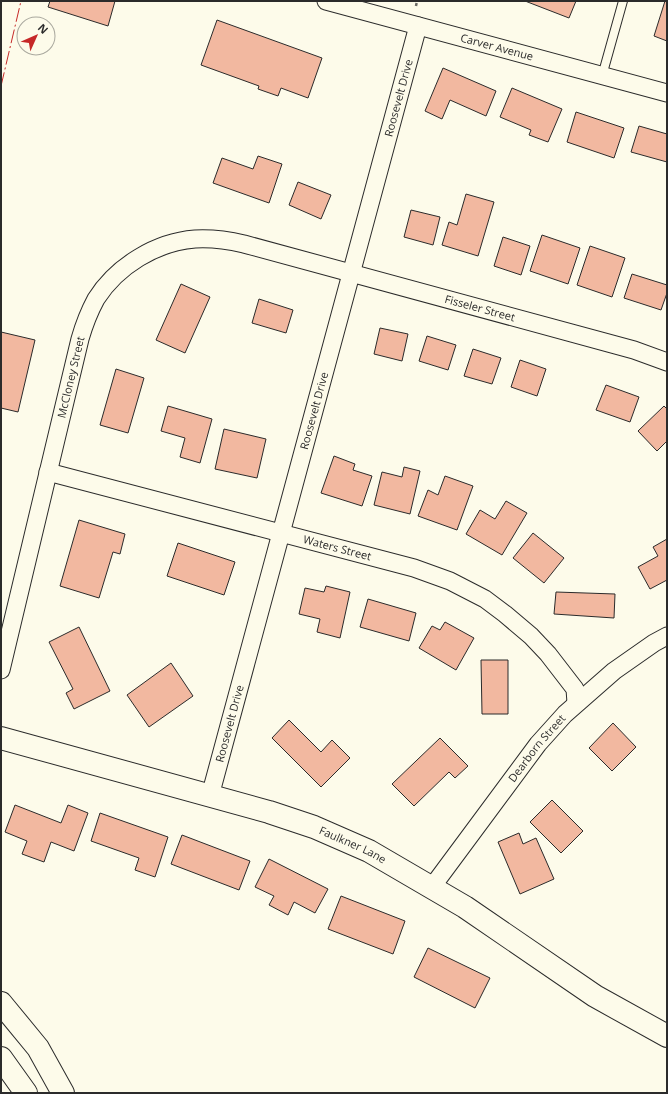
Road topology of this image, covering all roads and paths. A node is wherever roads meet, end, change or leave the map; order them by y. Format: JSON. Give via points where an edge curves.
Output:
{"nodes":[{"id":1,"x":326,"y":1,"type":"edge"},
{"id":2,"x":622,"y":1,"type":"edge"},
{"id":3,"x":418,"y":26,"type":"junction"},
{"id":4,"x":602,"y":76,"type":"junction"},
{"id":5,"x":667,"y":93,"type":"edge"},
{"id":6,"x":291,"y":257,"type":"joint"},
{"id":7,"x":351,"y":274,"type":"junction"},
{"id":8,"x":667,"y":362,"type":"edge"},
{"id":9,"x":48,"y":472,"type":"junction"},
{"id":10,"x":280,"y":533,"type":"junction"},
{"id":11,"x":667,"y":636,"type":"edge"},
{"id":12,"x":1,"y":670,"type":"edge"},
{"id":13,"x":576,"y":703,"type":"junction"},
{"id":14,"x":1,"y":738,"type":"edge"},
{"id":15,"x":210,"y":796,"type":"junction"},
{"id":16,"x":432,"y":887,"type":"junction"},
{"id":17,"x":1,"y":1003,"type":"edge"},
{"id":18,"x":667,"y":1036,"type":"edge"},
{"id":19,"x":1,"y":1058,"type":"edge"},
{"id":20,"x":26,"y":1093,"type":"edge"},
{"id":21,"x":64,"y":1093,"type":"edge"}],
"edges":[{"from":1,"to":3,"type":"street","name":"Carver Avenue"},
{"from":2,"to":4,"type":"lane"},
{"from":3,"to":4,"type":"street","name":"Carver Avenue"},
{"from":3,"to":7,"type":"street","name":"Roosevelt Drive"},
{"from":4,"to":5,"type":"street","name":"Carver Avenue"},
{"from":6,"to":7,"type":"street","name":"Fisseler Street"},
{"from":6,"to":9,"type":"street","name":"McCloney Street","via":[[221,239],[194,239],[167,244],[148,253],[112,279],[96,299],[80,339]]},
{"from":7,"to":8,"type":"street","name":"Fisseler Street","via":[[634,350]]},
{"from":7,"to":10,"type":"street","name":"Roosevelt Drive"},
{"from":9,"to":10,"type":"street","name":"Waters Street"},
{"from":9,"to":12,"type":"street","name":"McCloney Street"},
{"from":10,"to":13,"type":"street","name":"Waters Street","via":[[414,568],[450,581],[485,600],[505,614],[548,654],[574,689]]},
{"from":10,"to":15,"type":"street","name":"Roosevelt Drive"},
{"from":11,"to":13,"type":"street","name":"Dearborn Street","via":[[614,671]]},
{"from":13,"to":16,"type":"street","name":"Dearborn Street","via":[[538,744]]},
{"from":14,"to":15,"type":"street","name":"Faulkner Lane"},
{"from":15,"to":16,"type":"street","name":"Faulkner Lane","via":[[314,827],[369,851]]},
{"from":16,"to":18,"type":"street","name":"Faulkner Lane","via":[[595,996]]},
{"from":17,"to":21,"type":"street","via":[[38,1048]]},
{"from":19,"to":20,"type":"street"}]}
